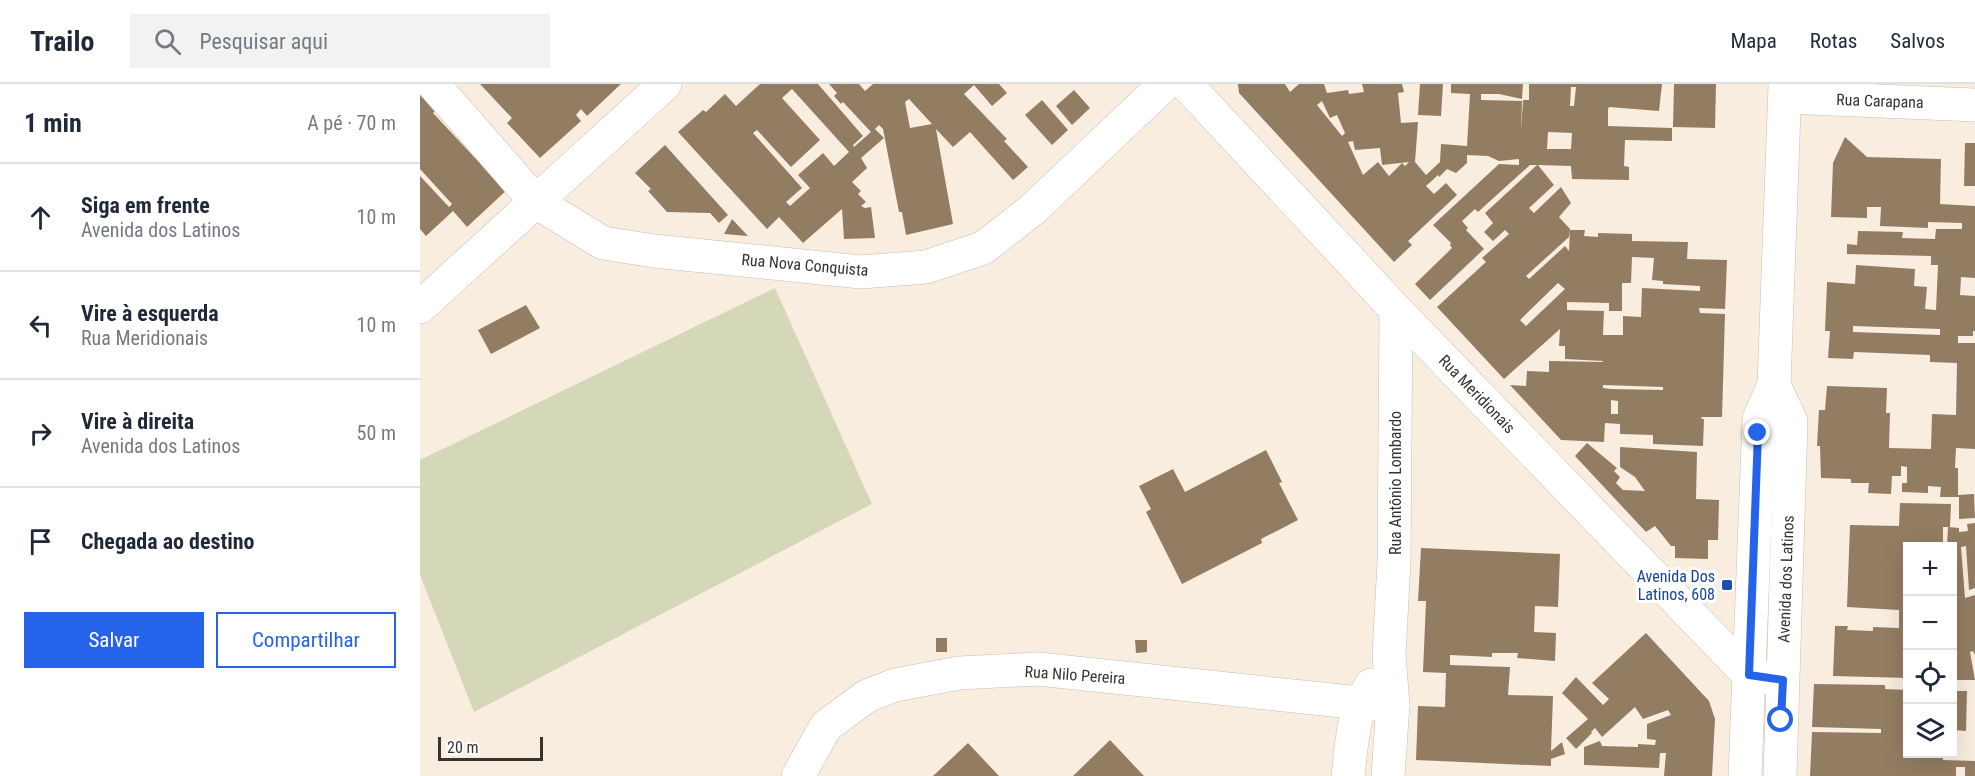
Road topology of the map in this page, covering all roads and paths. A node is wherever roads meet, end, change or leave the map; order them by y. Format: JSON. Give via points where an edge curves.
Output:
{"nodes":[{"id":1,"x":433,"y":84,"type":"edge"},
{"id":2,"x":665,"y":84,"type":"edge"},
{"id":3,"x":1165,"y":84,"type":"edge"},
{"id":4,"x":1186,"y":84,"type":"edge"},
{"id":5,"x":1785,"y":91,"type":"edge"},
{"id":6,"x":1975,"y":105,"type":"edge"},
{"id":7,"x":536,"y":202,"type":"junction"},
{"id":8,"x":420,"y":307,"type":"edge"},
{"id":9,"x":1396,"y":310,"type":"junction"},
{"id":10,"x":1774,"y":385,"type":"junction"},
{"id":11,"x":1389,"y":655,"type":"junction"},
{"id":12,"x":1749,"y":675,"type":"junction"},
{"id":13,"x":1783,"y":680,"type":"junction"},
{"id":14,"x":1360,"y":703,"type":"junction"},
{"id":15,"x":1393,"y":705,"type":"junction"},
{"id":16,"x":798,"y":776,"type":"edge"},
{"id":17,"x":1348,"y":776,"type":"edge"},
{"id":18,"x":1388,"y":776,"type":"edge"},
{"id":19,"x":1745,"y":776,"type":"edge"},
{"id":20,"x":1780,"y":776,"type":"edge"}],
"edges":[{"from":1,"to":7,"type":"street","name":"Rua Nova Conquista"},
{"from":2,"to":7,"type":"street"},
{"from":3,"to":7,"type":"street","name":"Rua Nova Conquista","via":[[1032,210],[983,248],[926,267],[861,272],[603,243]]},
{"from":4,"to":9,"type":"street","name":"Rua Meridionais"},
{"from":5,"to":6,"type":"street","name":"Rua Carapana"},
{"from":5,"to":10,"type":"street","name":"Avenida dos Latinos"},
{"from":7,"to":8,"type":"street"},
{"from":9,"to":11,"type":"street","name":"Rua Antônio Lombardo","via":[[1394,562]]},
{"from":9,"to":12,"type":"street","name":"Rua Meridionais"},
{"from":10,"to":12,"type":"street","name":"Avenida dos Latinos","via":[[1759,419]]},
{"from":10,"to":13,"type":"street","name":"Avenida dos Latinos","via":[[1791,421]]},
{"from":11,"to":14,"type":"street","name":"Rua Antônio Lombardo"},
{"from":11,"to":15,"type":"street","name":"Rua Antônio Lombardo"},
{"from":12,"to":13,"type":"street"},
{"from":12,"to":19,"type":"street","name":"Avenida dos Latinos"},
{"from":13,"to":20,"type":"street","name":"Avenida dos Latinos"},
{"from":14,"to":15,"type":"street","name":"Rua Nilo Pereira"},
{"from":14,"to":16,"type":"street","name":"Rua Nilo Pereira","via":[[1038,669],[959,673],[895,685],[867,696],[826,726]]},
{"from":14,"to":17,"type":"street","name":"Rua Antônio Lombardo"},
{"from":15,"to":18,"type":"street","name":"Rua Antônio Lombardo"}]}
